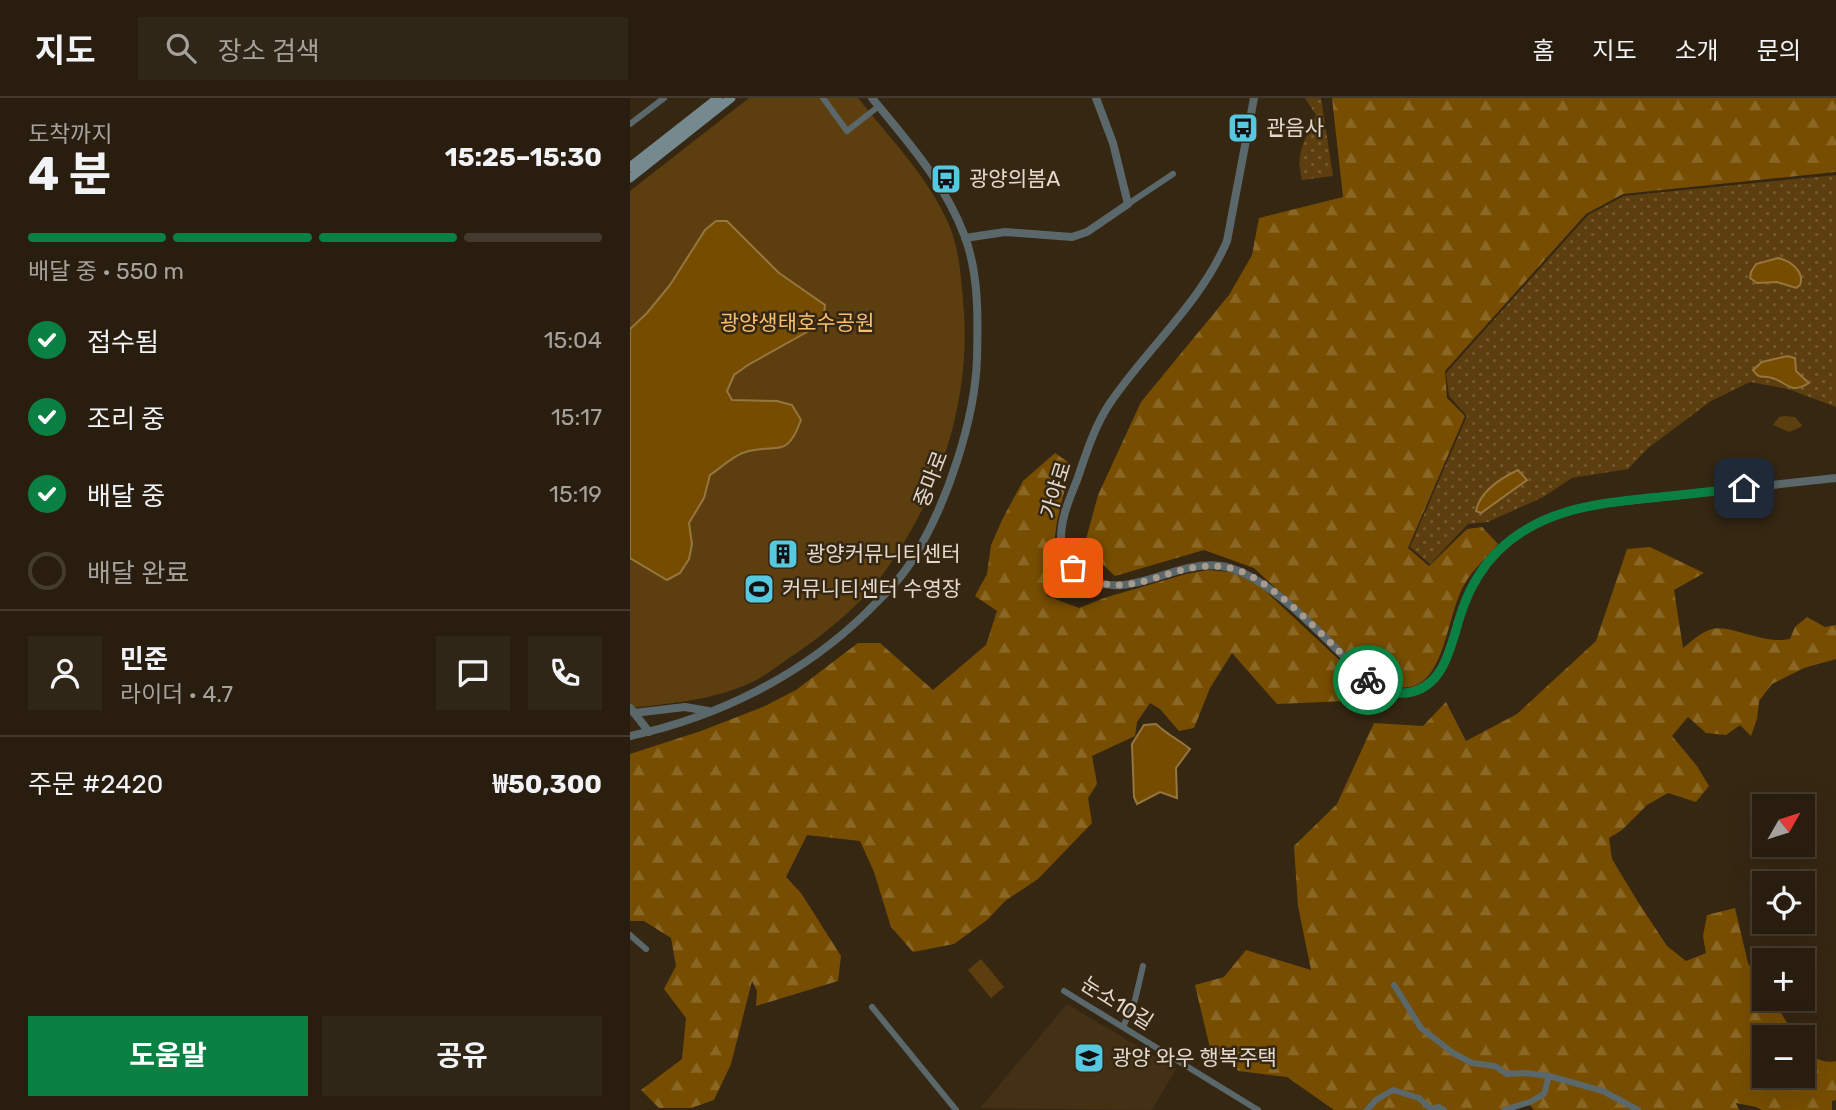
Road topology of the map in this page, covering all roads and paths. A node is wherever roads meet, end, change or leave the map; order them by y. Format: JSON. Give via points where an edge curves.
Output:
{"nodes":[{"id":1,"x":664,"y":98,"type":"edge"},
{"id":2,"x":718,"y":98,"type":"edge"},
{"id":3,"x":731,"y":98,"type":"edge"},
{"id":4,"x":823,"y":98,"type":"edge"},
{"id":5,"x":872,"y":98,"type":"edge"},
{"id":6,"x":1096,"y":98,"type":"edge"},
{"id":7,"x":1254,"y":98,"type":"edge"},
{"id":8,"x":878,"y":106,"type":"junction"},
{"id":9,"x":630,"y":124,"type":"edge"},
{"id":10,"x":631,"y":165,"type":"edge"},
{"id":11,"x":1173,"y":174,"type":"dead end"},
{"id":12,"x":630,"y":178,"type":"edge"},
{"id":13,"x":1128,"y":204,"type":"junction"},
{"id":14,"x":965,"y":238,"type":"junction"},
{"id":15,"x":1836,"y":478,"type":"edge"},
{"id":16,"x":630,"y":708,"type":"edge"},
{"id":17,"x":711,"y":711,"type":"junction"},
{"id":18,"x":649,"y":732,"type":"junction"},
{"id":19,"x":630,"y":736,"type":"edge"},
{"id":20,"x":630,"y":935,"type":"edge"},
{"id":21,"x":646,"y":949,"type":"dead end"},
{"id":22,"x":1143,"y":965,"type":"dead end"},
{"id":23,"x":1394,"y":985,"type":"dead end"},
{"id":24,"x":1064,"y":990,"type":"dead end"},
{"id":25,"x":872,"y":1007,"type":"dead end"},
{"id":26,"x":1123,"y":1027,"type":"junction"},
{"id":27,"x":1549,"y":1076,"type":"junction"},
{"id":28,"x":956,"y":1110,"type":"edge"},
{"id":29,"x":1258,"y":1110,"type":"edge"},
{"id":30,"x":1367,"y":1110,"type":"edge"},
{"id":31,"x":1444,"y":1110,"type":"edge"},
{"id":32,"x":1504,"y":1110,"type":"edge"},
{"id":33,"x":1638,"y":1110,"type":"edge"}],
"edges":[{"from":1,"to":9,"type":"street"},
{"from":2,"to":10,"type":"main road"},
{"from":3,"to":12,"type":"main road"},
{"from":4,"to":8,"type":"street","via":[[847,131]]},
{"from":5,"to":8,"type":"street","name":"중마로"},
{"from":6,"to":13,"type":"street"},
{"from":7,"to":15,"type":"street","name":"가야로","via":[[1227,240],[1218,262],[1192,302],[1111,401],[1095,430],[1064,515],[1061,544],[1067,562],[1081,575],[1122,587],[1198,566],[1240,570],[1271,589],[1369,681],[1382,690],[1403,694],[1421,689],[1439,673],[1480,575],[1497,552],[1539,521],[1607,503]]},
{"from":8,"to":14,"type":"street","name":"중마로","via":[[937,181]]},
{"from":11,"to":13,"type":"street"},
{"from":13,"to":14,"type":"street","via":[[1072,237],[1005,232]]},
{"from":14,"to":17,"type":"street","name":"중마로","via":[[975,282],[976,383],[966,434],[935,519],[910,564],[838,640],[785,676]]},
{"from":16,"to":17,"type":"street","via":[[634,713],[685,708]]},
{"from":16,"to":18,"type":"street"},
{"from":17,"to":18,"type":"street","name":"중마로"},
{"from":18,"to":19,"type":"street","name":"중마로"},
{"from":20,"to":21,"type":"street"},
{"from":22,"to":26,"type":"street"},
{"from":23,"to":27,"type":"street","via":[[1421,1028],[1453,1053],[1507,1074]]},
{"from":24,"to":26,"type":"street","name":"눈소10길"},
{"from":25,"to":28,"type":"street"},
{"from":26,"to":29,"type":"street","name":"눈소10길"},
{"from":27,"to":32,"type":"street","via":[[1544,1094]]},
{"from":27,"to":33,"type":"street","via":[[1603,1091]]},
{"from":30,"to":31,"type":"street","via":[[1393,1090],[1419,1098],[1431,1109]]}]}
